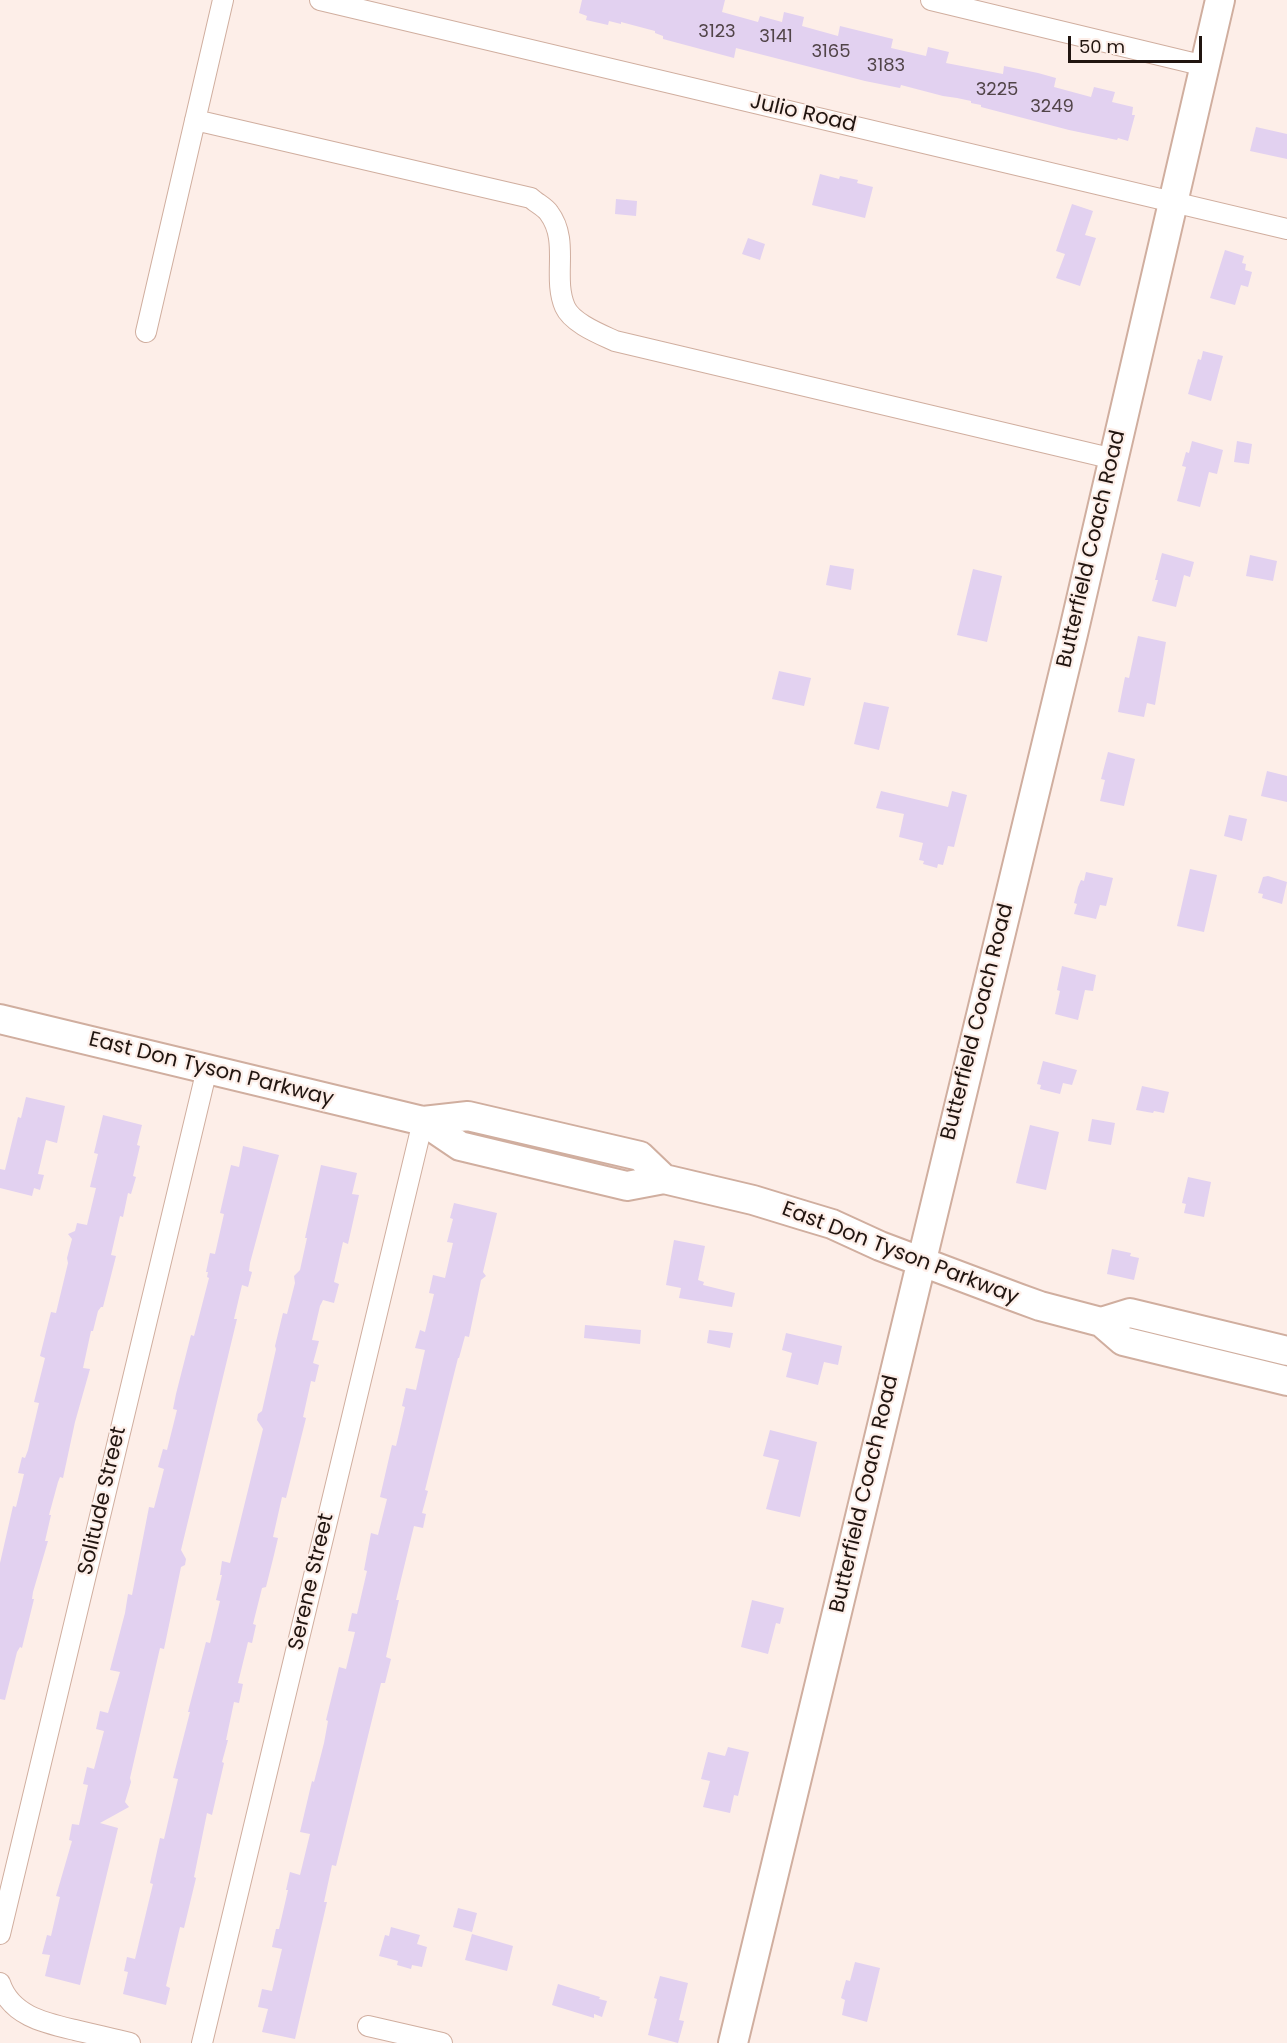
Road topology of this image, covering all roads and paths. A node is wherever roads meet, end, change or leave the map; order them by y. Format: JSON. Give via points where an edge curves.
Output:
{"nodes":[{"id":1,"x":223,"y":0,"type":"edge"},
{"id":2,"x":320,"y":0,"type":"edge"},
{"id":3,"x":931,"y":0,"type":"edge"},
{"id":4,"x":1220,"y":0,"type":"edge"},
{"id":5,"x":1205,"y":66,"type":"junction"},
{"id":6,"x":195,"y":120,"type":"junction"},
{"id":7,"x":1172,"y":202,"type":"junction"},
{"id":8,"x":1287,"y":229,"type":"edge"},
{"id":9,"x":146,"y":332,"type":"dead end"},
{"id":10,"x":1114,"y":459,"type":"junction"},
{"id":11,"x":0,"y":1019,"type":"edge"},
{"id":12,"x":207,"y":1069,"type":"junction"},
{"id":13,"x":423,"y":1121,"type":"junction"},
{"id":14,"x":921,"y":1262,"type":"junction"},
{"id":15,"x":1101,"y":1322,"type":"junction"},
{"id":16,"x":1287,"y":1351,"type":"edge"},
{"id":17,"x":1287,"y":1381,"type":"edge"},
{"id":18,"x":0,"y":1934,"type":"edge"},
{"id":19,"x":2,"y":1989,"type":"edge"},
{"id":20,"x":368,"y":2026,"type":"dead end"},
{"id":21,"x":130,"y":2043,"type":"edge"},
{"id":22,"x":202,"y":2043,"type":"edge"},
{"id":23,"x":442,"y":2043,"type":"edge"},
{"id":24,"x":734,"y":2043,"type":"edge"}],
"edges":[{"from":1,"to":6,"type":"street"},
{"from":2,"to":7,"type":"street","name":"Julio Road"},
{"from":3,"to":5,"type":"street"},
{"from":4,"to":5,"type":"main road","name":"Butterfield Coach Road"},
{"from":5,"to":7,"type":"main road","name":"Butterfield Coach Road"},
{"from":6,"to":9,"type":"street"},
{"from":6,"to":10,"type":"street","via":[[531,198],[548,212],[560,235],[560,281],[566,309],[580,323],[615,341]]},
{"from":7,"to":8,"type":"street","name":"Julio Road"},
{"from":7,"to":10,"type":"main road","name":"Butterfield Coach Road"},
{"from":10,"to":14,"type":"main road","name":"Butterfield Coach Road"},
{"from":11,"to":12,"type":"main road","name":"East Don Tyson Parkway"},
{"from":12,"to":13,"type":"main road","name":"East Don Tyson Parkway"},
{"from":12,"to":18,"type":"street","name":"Solitude Street"},
{"from":13,"to":14,"type":"main road","name":"East Don Tyson Parkway","via":[[460,1146],[627,1186],[664,1179],[753,1200],[832,1224]]},
{"from":13,"to":22,"type":"street","name":"Serene Street"},
{"from":14,"to":15,"type":"main road","name":"East Don Tyson Parkway","via":[[1040,1306]]},
{"from":14,"to":24,"type":"main road","name":"Butterfield Coach Road"},
{"from":15,"to":16,"type":"main road","via":[[1130,1313]]},
{"from":15,"to":17,"type":"main road","name":"East Don Tyson Parkway","via":[[1123,1341]]},
{"from":19,"to":21,"type":"street","via":[[18,2009],[37,2021]]},
{"from":20,"to":23,"type":"street"}]}
